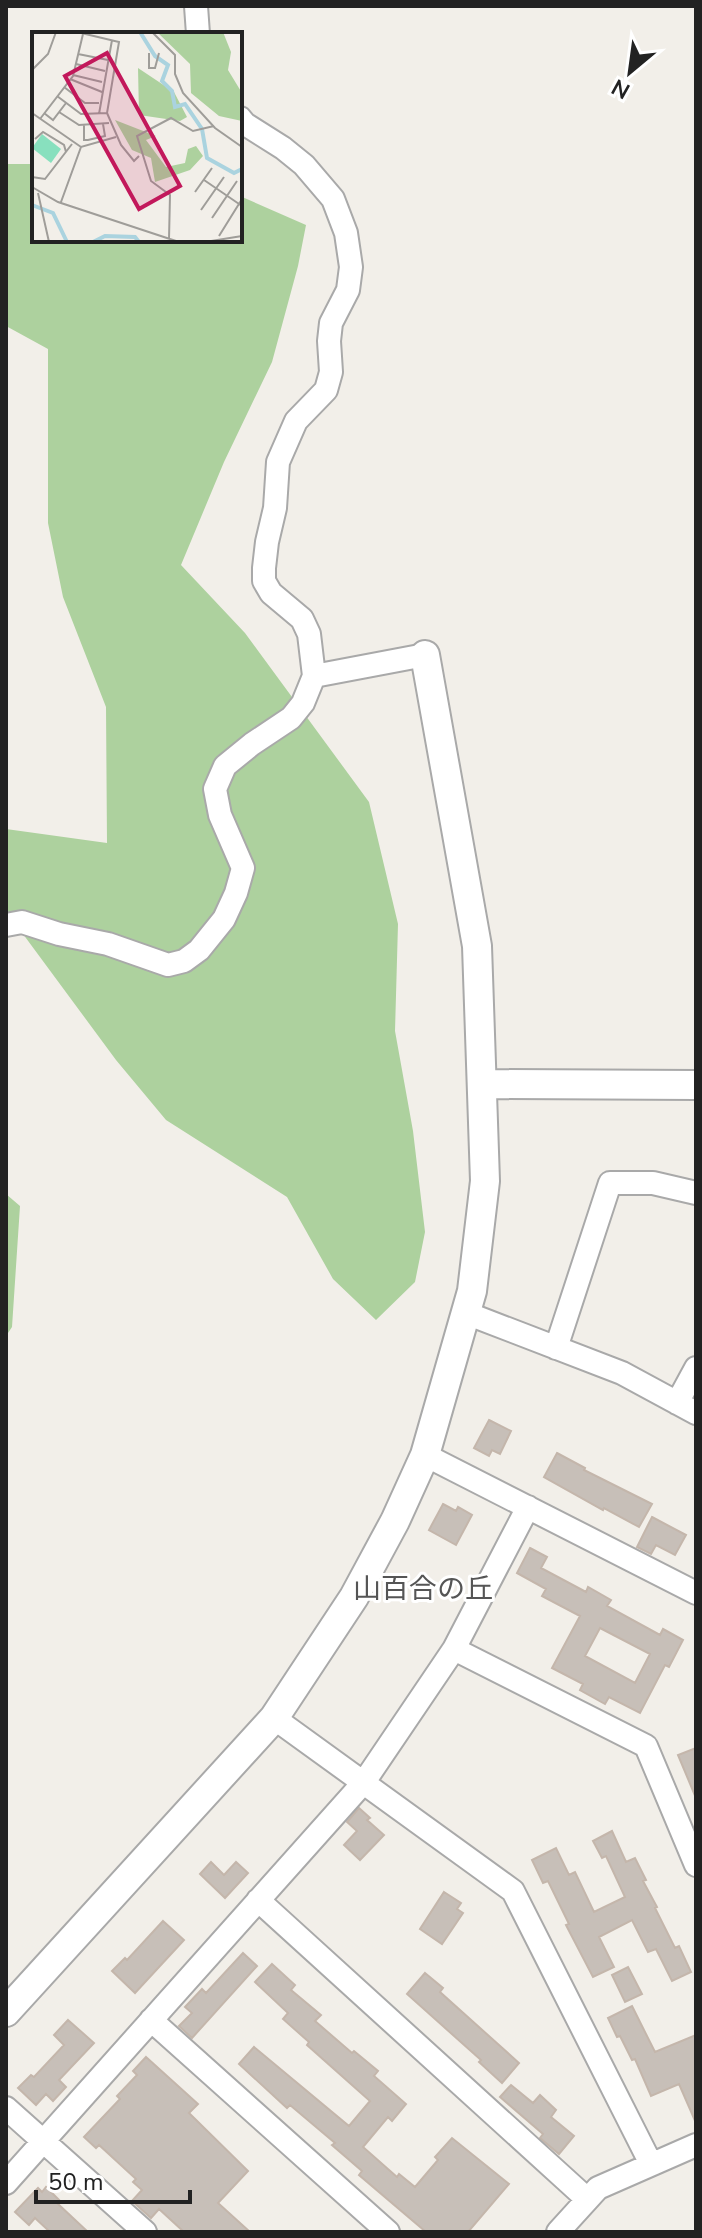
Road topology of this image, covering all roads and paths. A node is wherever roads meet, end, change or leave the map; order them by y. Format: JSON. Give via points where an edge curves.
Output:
{"nodes":[{"id":1,"x":196,"y":6,"type":"edge"},
{"id":2,"x":198,"y":32,"type":"edge"},
{"id":3,"x":242,"y":120,"type":"edge"},
{"id":4,"x":425,"y":655,"type":"joint"},
{"id":5,"x":314,"y":676,"type":"junction"},
{"id":6,"x":6,"y":925,"type":"edge"},
{"id":7,"x":483,"y":1084,"type":"junction"},
{"id":8,"x":696,"y":1085,"type":"edge"},
{"id":9,"x":696,"y":1193,"type":"edge"},
{"id":10,"x":466,"y":1313,"type":"junction"},
{"id":11,"x":556,"y":1348,"type":"junction"},
{"id":12,"x":696,"y":1368,"type":"edge"},
{"id":13,"x":686,"y":1408,"type":"edge"},
{"id":14,"x":425,"y":1455,"type":"junction"},
{"id":15,"x":528,"y":1507,"type":"junction"},
{"id":16,"x":696,"y":1593,"type":"edge"},
{"id":17,"x":454,"y":1649,"type":"junction"},
{"id":18,"x":274,"y":1718,"type":"junction"},
{"id":19,"x":364,"y":1782,"type":"junction"},
{"id":20,"x":696,"y":1865,"type":"edge"},
{"id":21,"x":258,"y":1900,"type":"junction"},
{"id":22,"x":6,"y":2012,"type":"edge"},
{"id":23,"x":151,"y":2020,"type":"junction"},
{"id":24,"x":6,"y":2108,"type":"edge"},
{"id":25,"x":43,"y":2141,"type":"junction"},
{"id":26,"x":696,"y":2145,"type":"edge"},
{"id":27,"x":651,"y":2164,"type":"junction"},
{"id":28,"x":6,"y":2183,"type":"edge"},
{"id":29,"x":587,"y":2199,"type":"junction"},
{"id":30,"x":145,"y":2232,"type":"edge"},
{"id":31,"x":388,"y":2232,"type":"edge"},
{"id":32,"x":558,"y":2232,"type":"edge"}],
"edges":[{"from":1,"to":2,"type":"street"},
{"from":3,"to":5,"type":"street","via":[[304,165],[333,199],[351,267],[348,290],[331,323],[326,390],[296,421],[278,462],[264,568],[271,593],[306,627]]},
{"from":4,"to":5,"type":"street"},
{"from":4,"to":7,"type":"street","via":[[477,946]]},
{"from":5,"to":6,"type":"street","via":[[291,718],[225,766],[215,789],[243,868],[224,919],[199,950],[168,965],[22,922]]},
{"from":7,"to":8,"type":"street"},
{"from":7,"to":10,"type":"street","via":[[485,1181]]},
{"from":9,"to":11,"type":"street","via":[[653,1183],[610,1183]]},
{"from":10,"to":11,"type":"street"},
{"from":10,"to":14,"type":"street"},
{"from":11,"to":13,"type":"street","via":[[622,1373]]},
{"from":12,"to":13,"type":"street"},
{"from":14,"to":15,"type":"street"},
{"from":14,"to":18,"type":"street","via":[[354,1597]]},
{"from":15,"to":16,"type":"street"},
{"from":15,"to":17,"type":"street"},
{"from":17,"to":19,"type":"street"},
{"from":17,"to":20,"type":"street","via":[[646,1746]]},
{"from":18,"to":19,"type":"street"},
{"from":18,"to":22,"type":"street"},
{"from":19,"to":21,"type":"street"},
{"from":19,"to":27,"type":"street","via":[[513,1891]]},
{"from":21,"to":23,"type":"street"},
{"from":21,"to":29,"type":"street"},
{"from":23,"to":25,"type":"street"},
{"from":23,"to":31,"type":"street"},
{"from":24,"to":25,"type":"street"},
{"from":25,"to":28,"type":"street"},
{"from":25,"to":30,"type":"street"},
{"from":26,"to":27,"type":"street"},
{"from":27,"to":29,"type":"street","via":[[598,2188]]},
{"from":29,"to":32,"type":"street"}]}
